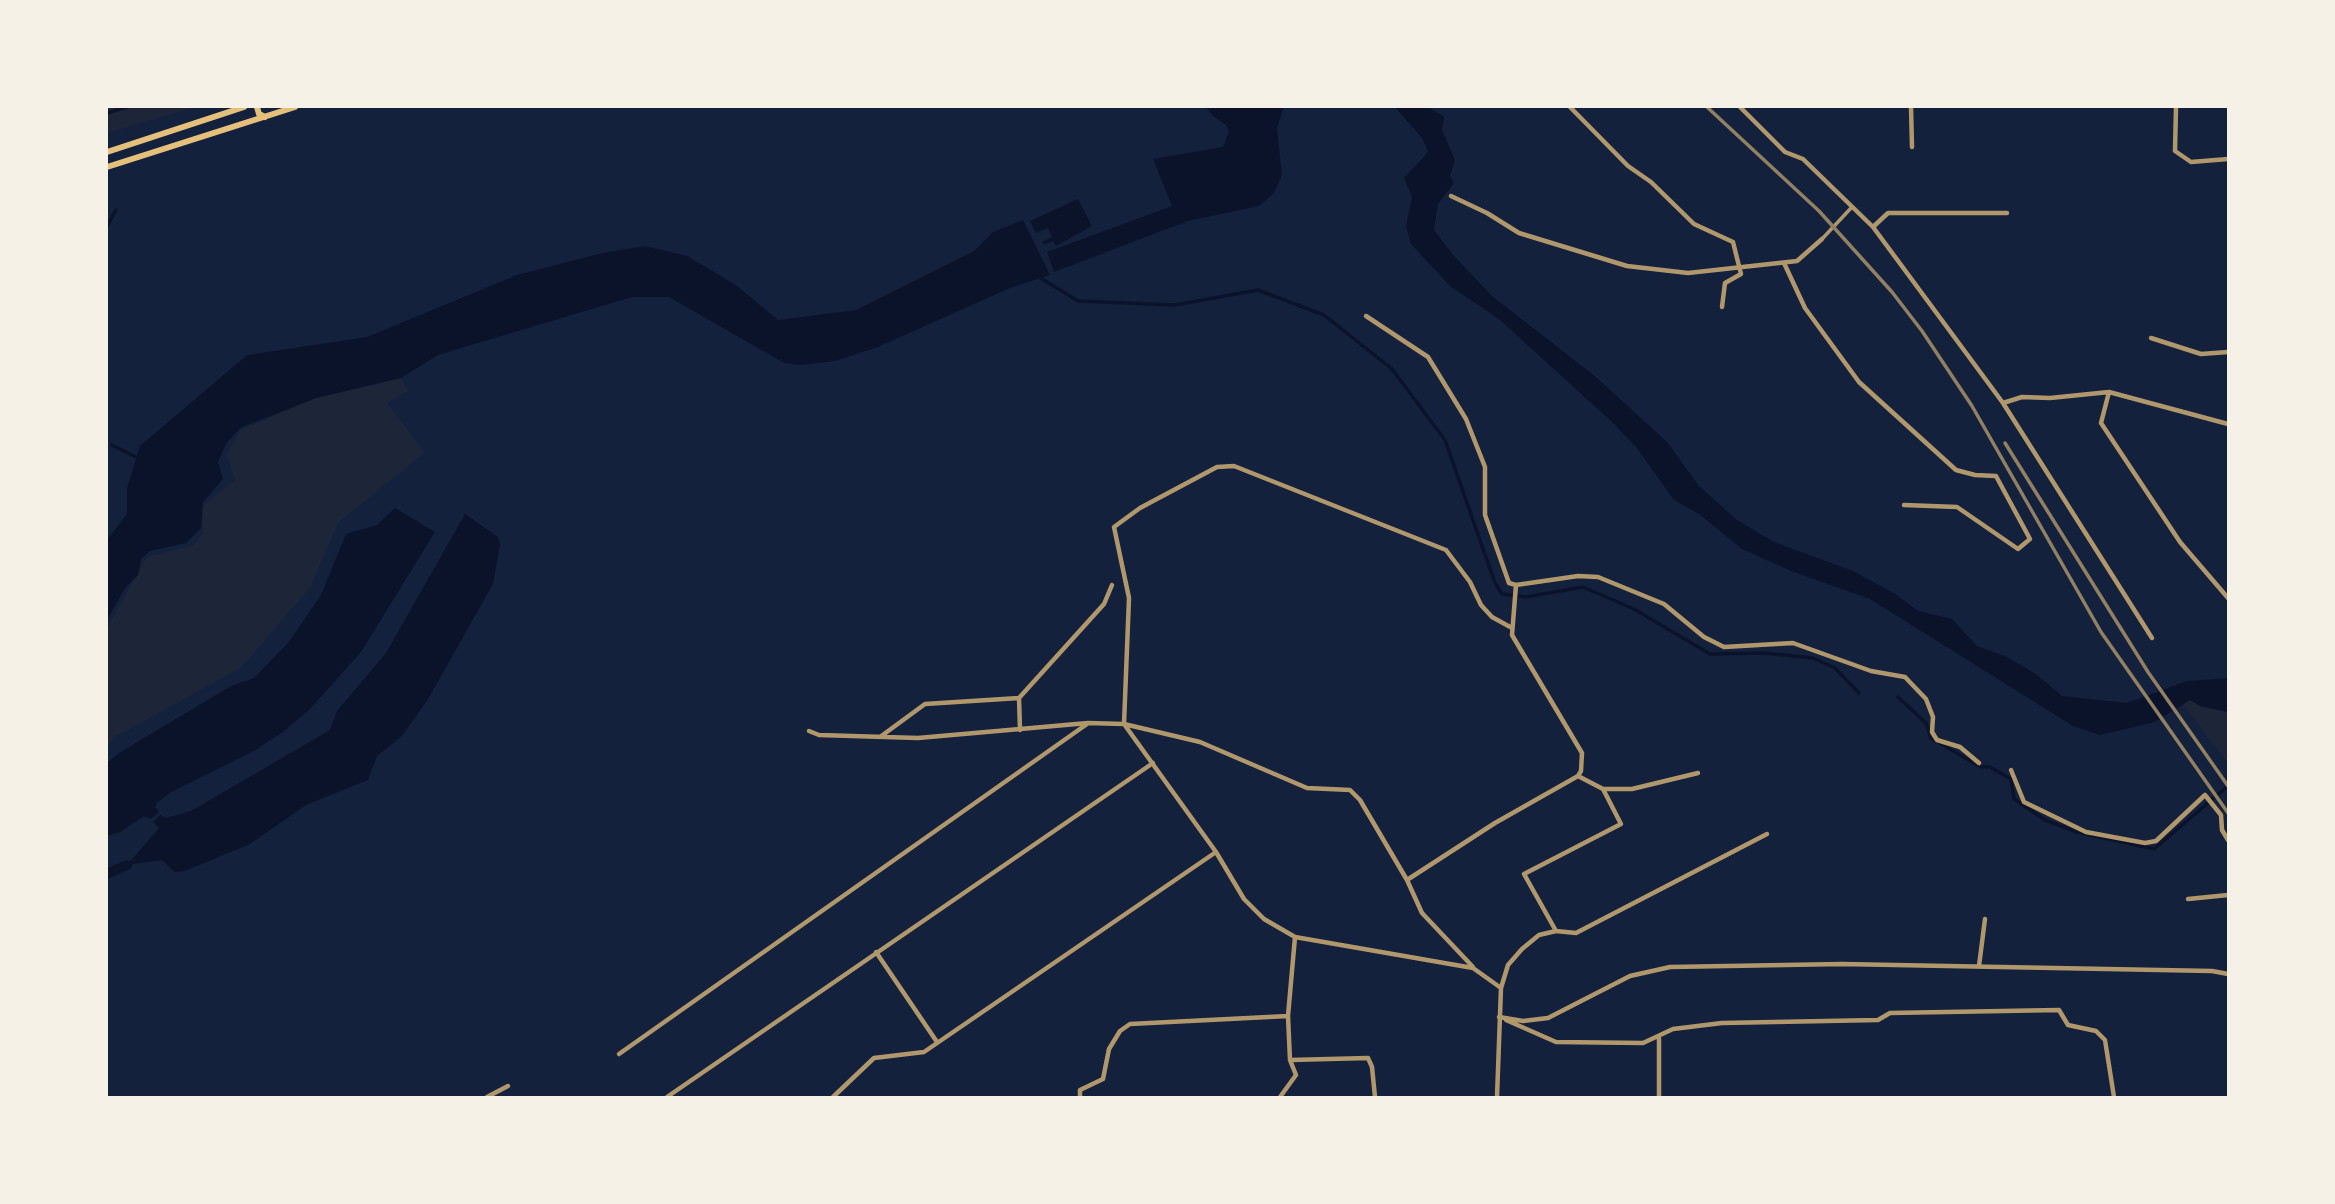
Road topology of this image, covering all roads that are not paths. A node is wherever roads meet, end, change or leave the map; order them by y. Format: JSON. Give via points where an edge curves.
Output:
{"nodes":[{"id":1,"x":244,"y":107,"type":"edge"},
{"id":2,"x":257,"y":107,"type":"edge"},
{"id":3,"x":295,"y":107,"type":"edge"},
{"id":4,"x":1570,"y":107,"type":"edge"},
{"id":5,"x":1740,"y":107,"type":"edge"},
{"id":6,"x":1911,"y":107,"type":"edge"},
{"id":7,"x":2176,"y":107,"type":"edge"},
{"id":8,"x":265,"y":117,"type":"junction"},
{"id":9,"x":1912,"y":147,"type":"dead end"},
{"id":10,"x":107,"y":152,"type":"edge"},
{"id":11,"x":2228,"y":159,"type":"edge"},
{"id":12,"x":107,"y":167,"type":"edge"},
{"id":13,"x":1451,"y":196,"type":"dead end"},
{"id":14,"x":1853,"y":205,"type":"junction"},
{"id":15,"x":2007,"y":213,"type":"dead end"},
{"id":16,"x":1873,"y":227,"type":"junction"},
{"id":17,"x":1822,"y":239,"type":"joint"},
{"id":18,"x":1784,"y":263,"type":"junction"},
{"id":19,"x":1741,"y":266,"type":"junction"},
{"id":20,"x":1722,"y":307,"type":"dead end"},
{"id":21,"x":1366,"y":316,"type":"dead end"},
{"id":22,"x":2151,"y":338,"type":"dead end"},
{"id":23,"x":2228,"y":352,"type":"edge"},
{"id":24,"x":2109,"y":392,"type":"junction"},
{"id":25,"x":2003,"y":403,"type":"junction"},
{"id":26,"x":2228,"y":424,"type":"edge"},
{"id":27,"x":1904,"y":505,"type":"dead end"},
{"id":28,"x":1112,"y":585,"type":"dead end"},
{"id":29,"x":1516,"y":585,"type":"junction"},
{"id":30,"x":2228,"y":598,"type":"edge"},
{"id":31,"x":1512,"y":628,"type":"junction"},
{"id":32,"x":2152,"y":638,"type":"dead end"},
{"id":33,"x":1019,"y":698,"type":"junction"},
{"id":34,"x":1088,"y":723,"type":"junction"},
{"id":35,"x":1124,"y":724,"type":"junction"},
{"id":36,"x":1020,"y":730,"type":"junction"},
{"id":37,"x":809,"y":731,"type":"dead end"},
{"id":38,"x":878,"y":738,"type":"junction"},
{"id":39,"x":1153,"y":763,"type":"junction"},
{"id":40,"x":1979,"y":763,"type":"dead end"},
{"id":41,"x":2011,"y":770,"type":"dead end"},
{"id":42,"x":1698,"y":773,"type":"dead end"},
{"id":43,"x":1578,"y":776,"type":"junction"},
{"id":44,"x":1603,"y":789,"type":"junction"},
{"id":45,"x":1767,"y":834,"type":"dead end"},
{"id":46,"x":2228,"y":840,"type":"edge"},
{"id":47,"x":1216,"y":852,"type":"junction"},
{"id":48,"x":1407,"y":880,"type":"junction"},
{"id":49,"x":2228,"y":895,"type":"edge"},
{"id":50,"x":2188,"y":898,"type":"dead end"},
{"id":51,"x":1985,"y":919,"type":"dead end"},
{"id":52,"x":1556,"y":931,"type":"junction"},
{"id":53,"x":1294,"y":937,"type":"junction"},
{"id":54,"x":876,"y":952,"type":"junction"},
{"id":55,"x":1979,"y":966,"type":"junction"},
{"id":56,"x":1473,"y":968,"type":"junction"},
{"id":57,"x":2228,"y":974,"type":"edge"},
{"id":58,"x":1500,"y":988,"type":"junction"},
{"id":59,"x":1289,"y":1016,"type":"junction"},
{"id":60,"x":1499,"y":1017,"type":"junction"},
{"id":61,"x":1659,"y":1038,"type":"junction"},
{"id":62,"x":937,"y":1042,"type":"junction"},
{"id":63,"x":619,"y":1054,"type":"dead end"},
{"id":64,"x":1290,"y":1060,"type":"junction"},
{"id":65,"x":508,"y":1086,"type":"dead end"},
{"id":66,"x":487,"y":1097,"type":"edge"},
{"id":67,"x":667,"y":1097,"type":"edge"},
{"id":68,"x":833,"y":1097,"type":"edge"},
{"id":69,"x":1080,"y":1097,"type":"edge"},
{"id":70,"x":1280,"y":1097,"type":"edge"},
{"id":71,"x":1375,"y":1097,"type":"edge"},
{"id":72,"x":1497,"y":1097,"type":"edge"},
{"id":73,"x":1659,"y":1097,"type":"edge"},
{"id":74,"x":2114,"y":1097,"type":"edge"}],
"edges":[{"from":1,"to":10,"type":"main road"},
{"from":2,"to":8,"type":"main road"},
{"from":3,"to":8,"type":"main road"},
{"from":4,"to":19,"type":"street","via":[[1694,224],[1733,242]]},
{"from":5,"to":14,"type":"street","via":[[1785,152],[1803,159]]},
{"from":6,"to":9,"type":"street"},
{"from":7,"to":11,"type":"street","via":[[2175,151],[2191,162]]},
{"from":8,"to":12,"type":"main road"},
{"from":13,"to":19,"type":"street","via":[[1519,233],[1627,266],[1688,273]]},
{"from":14,"to":16,"type":"street"},
{"from":14,"to":17,"type":"street"},
{"from":15,"to":16,"type":"street","via":[[1888,213]]},
{"from":16,"to":25,"type":"street"},
{"from":17,"to":18,"type":"street","via":[[1797,261]]},
{"from":18,"to":19,"type":"street"},
{"from":18,"to":27,"type":"street","via":[[1805,308],[1859,382],[1956,470],[1996,476],[2030,539],[2018,549],[1957,507]]},
{"from":19,"to":20,"type":"street","via":[[1741,274],[1725,283]]},
{"from":21,"to":29,"type":"street","via":[[1428,357],[1466,419],[1485,467],[1485,515],[1505,577]]},
{"from":22,"to":23,"type":"street","via":[[2201,354]]},
{"from":24,"to":25,"type":"street","via":[[2022,397]]},
{"from":24,"to":26,"type":"street"},
{"from":24,"to":30,"type":"street","via":[[2101,423],[2180,542]]},
{"from":25,"to":32,"type":"street"},
{"from":28,"to":33,"type":"street","via":[[1096,614]]},
{"from":29,"to":31,"type":"street"},
{"from":29,"to":40,"type":"street","via":[[1598,577],[1664,604],[1704,637],[1724,647],[1793,642],[1871,671],[1905,677],[1933,714],[1932,732],[1937,740],[1960,747]]},
{"from":31,"to":35,"type":"street","via":[[1481,605],[1446,550],[1234,466],[1217,467],[1114,527],[1129,598]]},
{"from":31,"to":43,"type":"street","via":[[1583,753]]},
{"from":33,"to":36,"type":"street"},
{"from":33,"to":38,"type":"street","via":[[925,704]]},
{"from":34,"to":35,"type":"street"},
{"from":34,"to":36,"type":"street"},
{"from":34,"to":63,"type":"street"},
{"from":35,"to":39,"type":"street"},
{"from":35,"to":48,"type":"street","via":[[1200,742],[1307,788],[1354,792]]},
{"from":36,"to":38,"type":"street"},
{"from":37,"to":38,"type":"street"},
{"from":39,"to":47,"type":"street"},
{"from":39,"to":54,"type":"street"},
{"from":41,"to":46,"type":"street","via":[[2024,802],[2086,832],[2157,841],[2205,795],[2221,815]]},
{"from":42,"to":44,"type":"street","via":[[1632,789]]},
{"from":43,"to":44,"type":"street"},
{"from":43,"to":48,"type":"street"},
{"from":44,"to":52,"type":"street","via":[[1619,827],[1523,877]]},
{"from":45,"to":52,"type":"street","via":[[1576,933]]},
{"from":47,"to":53,"type":"street","via":[[1244,899],[1264,919]]},
{"from":47,"to":62,"type":"street"},
{"from":48,"to":56,"type":"street","via":[[1422,913]]},
{"from":49,"to":50,"type":"street"},
{"from":51,"to":55,"type":"street"},
{"from":52,"to":58,"type":"street","via":[[1539,935],[1522,949],[1508,965]]},
{"from":53,"to":56,"type":"street"},
{"from":53,"to":59,"type":"street"},
{"from":54,"to":62,"type":"street"},
{"from":54,"to":67,"type":"street"},
{"from":55,"to":57,"type":"street"},
{"from":55,"to":60,"type":"street","via":[[1670,967],[1630,976],[1548,1018],[1523,1021]]},
{"from":56,"to":58,"type":"street"},
{"from":58,"to":60,"type":"street"},
{"from":59,"to":64,"type":"street"},
{"from":59,"to":69,"type":"street","via":[[1130,1024],[1109,1049],[1103,1079],[1080,1090]]},
{"from":60,"to":61,"type":"street","via":[[1556,1042],[1643,1043]]},
{"from":60,"to":72,"type":"street"},
{"from":61,"to":73,"type":"street"},
{"from":61,"to":74,"type":"street","via":[[1673,1029],[1722,1023],[1878,1020],[1890,1013],[2059,1010],[2068,1025],[2096,1031],[2105,1040]]},
{"from":62,"to":68,"type":"street","via":[[924,1052],[874,1058]]},
{"from":64,"to":70,"type":"street","via":[[1296,1075]]},
{"from":64,"to":71,"type":"street","via":[[1367,1058],[1373,1067]]},
{"from":65,"to":66,"type":"street"}]}
